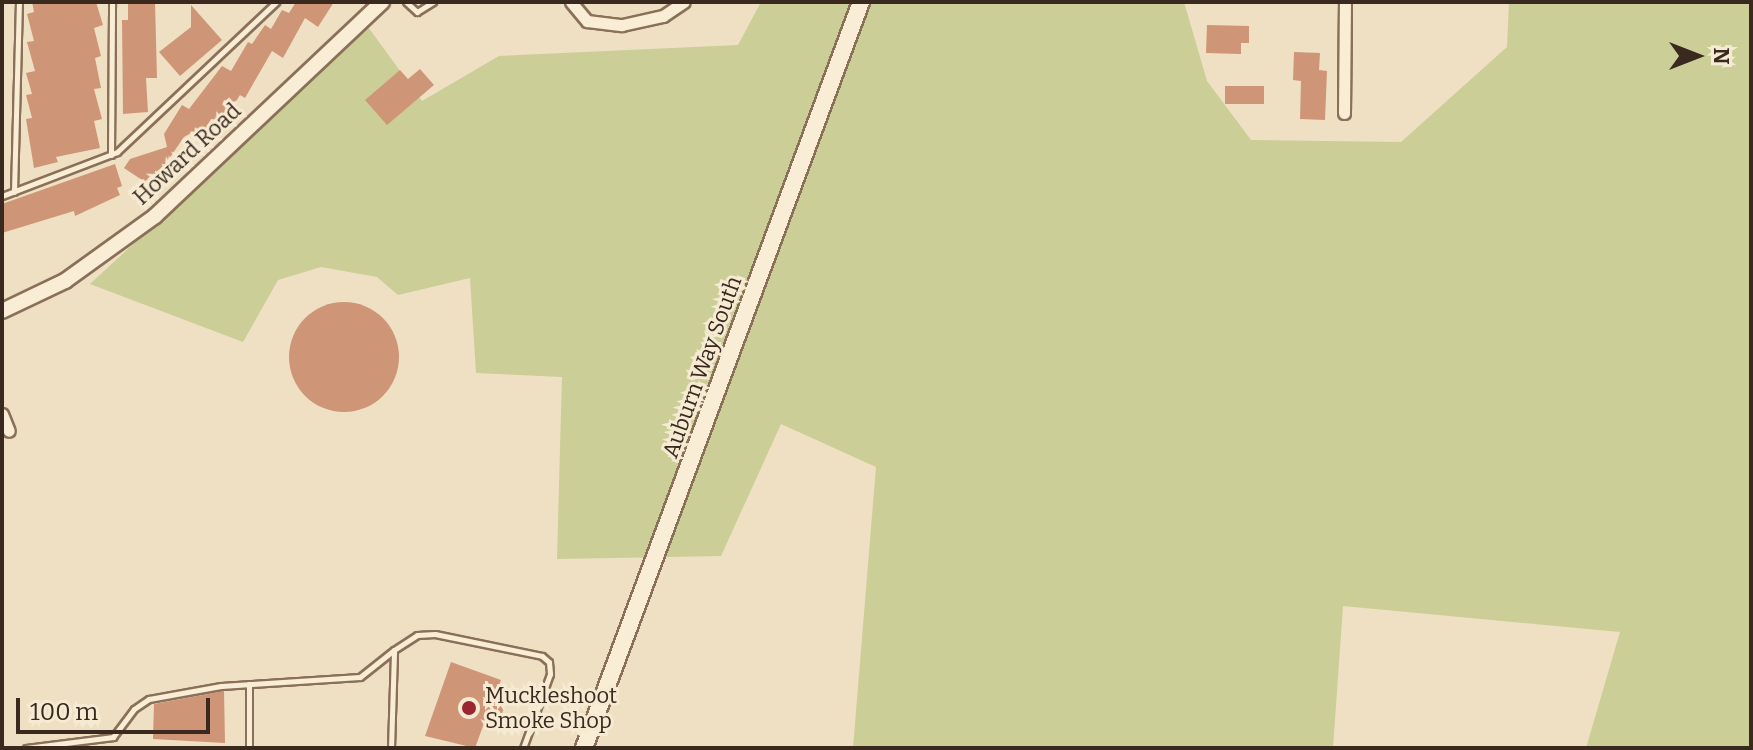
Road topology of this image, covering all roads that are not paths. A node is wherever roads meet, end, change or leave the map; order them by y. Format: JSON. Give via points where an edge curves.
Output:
{"nodes":[{"id":1,"x":19,"y":2,"type":"edge"},
{"id":2,"x":112,"y":2,"type":"edge"},
{"id":3,"x":276,"y":2,"type":"edge"},
{"id":4,"x":382,"y":2,"type":"edge"},
{"id":5,"x":406,"y":2,"type":"edge"},
{"id":6,"x":433,"y":2,"type":"edge"},
{"id":7,"x":571,"y":2,"type":"edge"},
{"id":8,"x":684,"y":2,"type":"edge"},
{"id":9,"x":861,"y":2,"type":"edge"},
{"id":10,"x":1345,"y":2,"type":"edge"},
{"id":11,"x":1344,"y":113,"type":"dead end"},
{"id":12,"x":111,"y":155,"type":"junction"},
{"id":13,"x":14,"y":192,"type":"junction"},
{"id":14,"x":2,"y":196,"type":"edge"},
{"id":15,"x":2,"y":311,"type":"edge"},
{"id":16,"x":2,"y":414,"type":"edge"},
{"id":17,"x":9,"y":431,"type":"dead end"},
{"id":18,"x":394,"y":650,"type":"junction"},
{"id":19,"x":249,"y":684,"type":"junction"},
{"id":20,"x":26,"y":748,"type":"edge"},
{"id":21,"x":249,"y":748,"type":"edge"},
{"id":22,"x":391,"y":748,"type":"edge"},
{"id":23,"x":523,"y":748,"type":"edge"},
{"id":24,"x":584,"y":748,"type":"edge"}],
"edges":[{"from":1,"to":13,"type":"lane"},
{"from":2,"to":12,"type":"lane"},
{"from":3,"to":12,"type":"lane","via":[[143,133]]},
{"from":4,"to":15,"type":"street","name":"Howard Road","via":[[155,216],[65,281]]},
{"from":5,"to":6,"type":"lane","via":[[417,12]]},
{"from":7,"to":8,"type":"street","via":[[587,21],[622,25],[663,16]]},
{"from":9,"to":24,"type":"main road","name":"Auburn Way South"},
{"from":10,"to":11,"type":"street"},
{"from":12,"to":13,"type":"lane"},
{"from":13,"to":14,"type":"lane"},
{"from":16,"to":17,"type":"street"},
{"from":18,"to":19,"type":"lane","via":[[360,677]]},
{"from":18,"to":22,"type":"lane"},
{"from":18,"to":23,"type":"lane","via":[[417,635],[435,634],[542,656],[550,674]]},
{"from":19,"to":20,"type":"lane","via":[[149,699],[134,709],[113,737]]},
{"from":19,"to":21,"type":"lane"}]}
